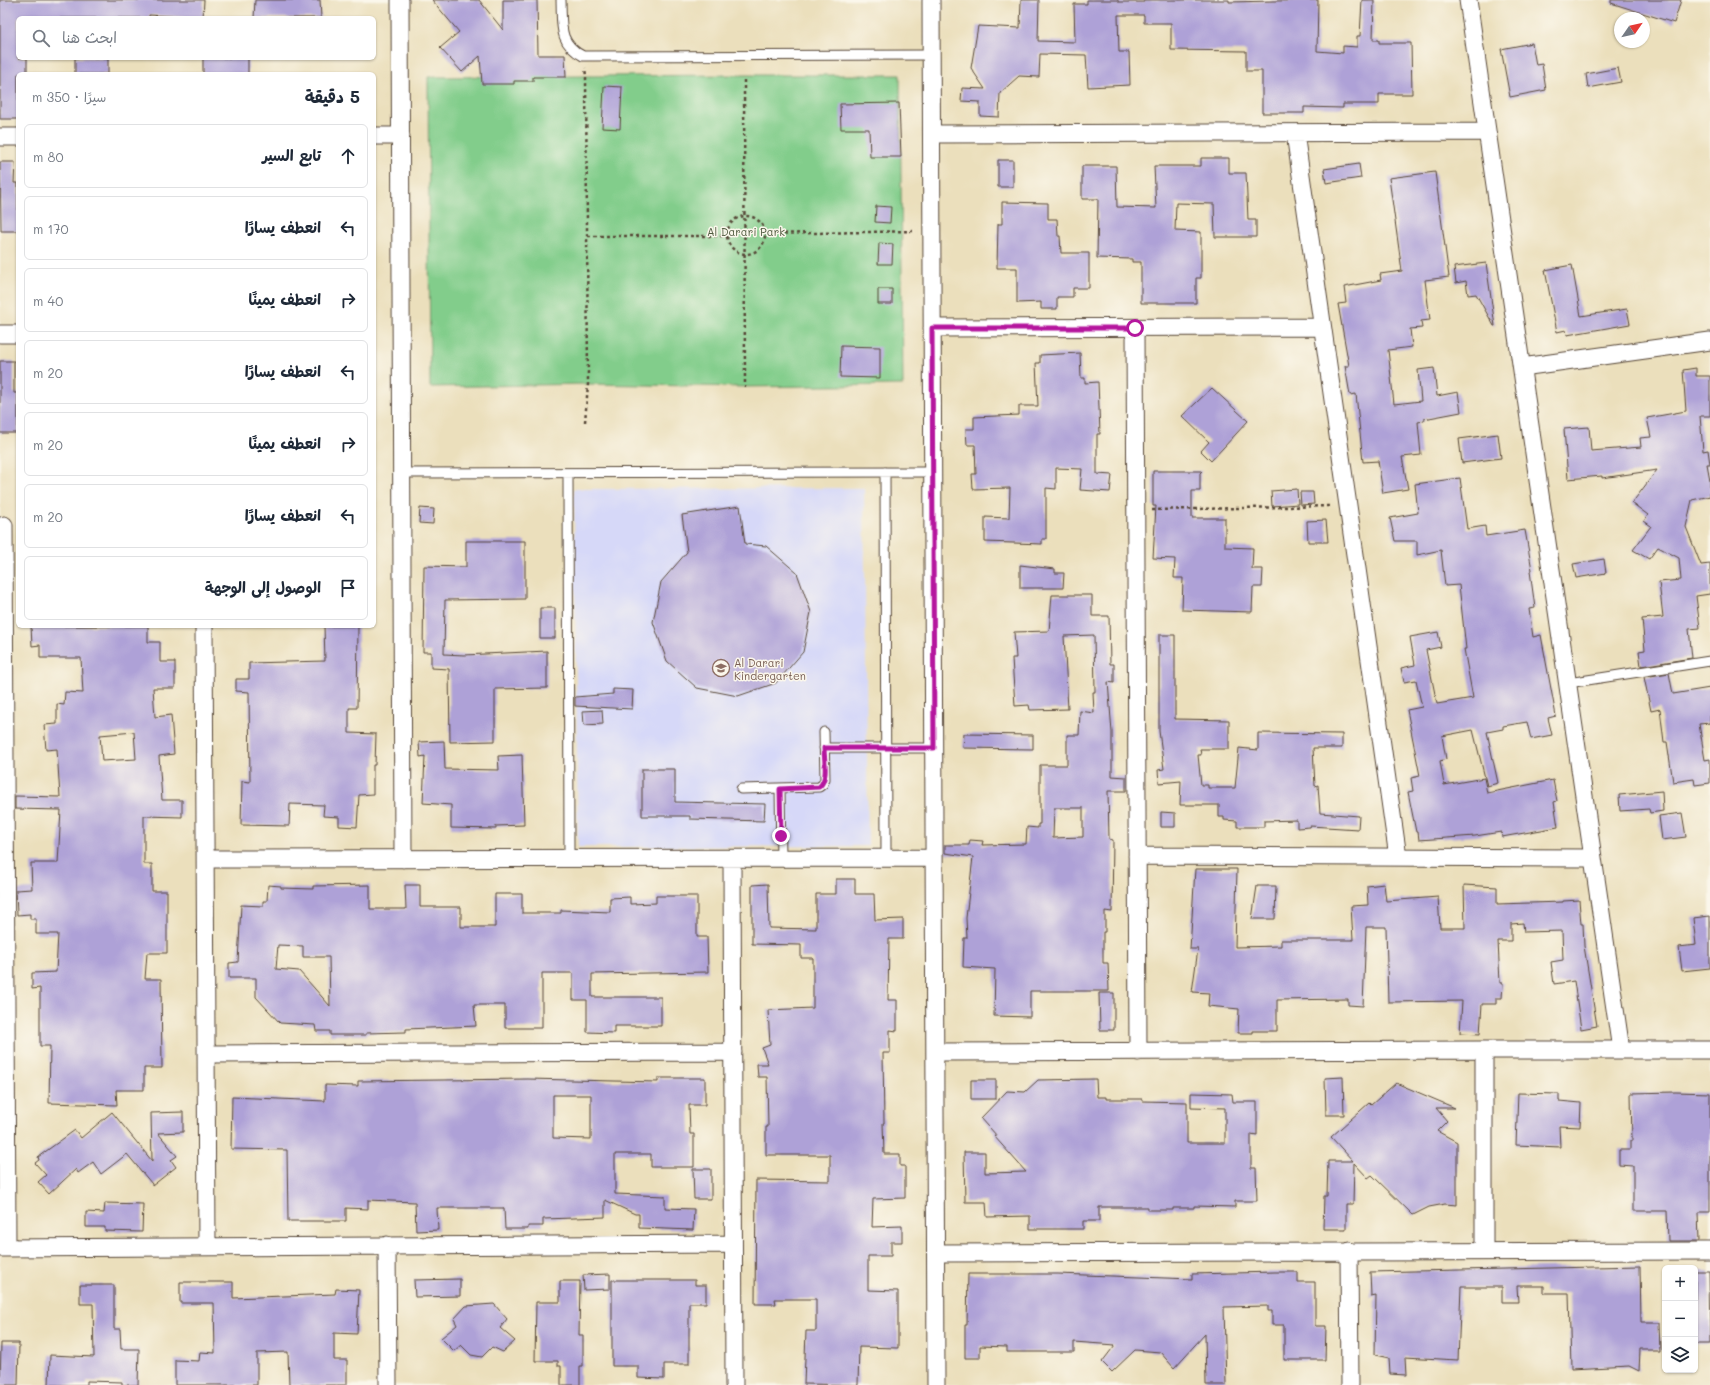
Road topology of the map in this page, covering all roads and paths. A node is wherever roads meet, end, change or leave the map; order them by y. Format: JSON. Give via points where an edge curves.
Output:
{"nodes":[{"id":1,"x":400,"y":0,"type":"edge"},
{"id":2,"x":561,"y":0,"type":"edge"},
{"id":3,"x":931,"y":0,"type":"edge"},
{"id":4,"x":1468,"y":0,"type":"edge"},
{"id":5,"x":932,"y":55,"type":"junction"},
{"id":6,"x":583,"y":56,"type":"junction"},
{"id":7,"x":744,"y":80,"type":"dead end"},
{"id":8,"x":1486,"y":132,"type":"junction"},
{"id":9,"x":1295,"y":133,"type":"junction"},
{"id":10,"x":932,"y":134,"type":"junction"},
{"id":11,"x":376,"y":136,"type":"edge"},
{"id":12,"x":401,"y":136,"type":"junction"},
{"id":13,"x":0,"y":137,"type":"edge"},
{"id":14,"x":16,"y":137,"type":"edge"},
{"id":15,"x":744,"y":215,"type":"junction"},
{"id":16,"x":932,"y":230,"type":"junction"},
{"id":17,"x":766,"y":234,"type":"junction"},
{"id":18,"x":588,"y":236,"type":"junction"},
{"id":19,"x":727,"y":236,"type":"junction"},
{"id":20,"x":744,"y":254,"type":"junction"},
{"id":21,"x":1322,"y":327,"type":"junction"},
{"id":22,"x":932,"y":328,"type":"junction"},
{"id":23,"x":1135,"y":328,"type":"junction"},
{"id":24,"x":0,"y":334,"type":"edge"},
{"id":25,"x":16,"y":334,"type":"edge"},
{"id":26,"x":1710,"y":340,"type":"edge"},
{"id":27,"x":1522,"y":367,"type":"junction"},
{"id":28,"x":745,"y":387,"type":"dead end"},
{"id":29,"x":585,"y":422,"type":"dead end"},
{"id":30,"x":884,"y":472,"type":"junction"},
{"id":31,"x":933,"y":472,"type":"junction"},
{"id":32,"x":402,"y":473,"type":"junction"},
{"id":33,"x":568,"y":473,"type":"junction"},
{"id":34,"x":1348,"y":506,"type":"junction"},
{"id":35,"x":1136,"y":510,"type":"junction"},
{"id":36,"x":8,"y":525,"type":"edge"},
{"id":37,"x":204,"y":628,"type":"edge"},
{"id":38,"x":1710,"y":662,"type":"edge"},
{"id":39,"x":1568,"y":683,"type":"junction"},
{"id":40,"x":3,"y":723,"type":"edge"},
{"id":41,"x":824,"y":732,"type":"dead end"},
{"id":42,"x":824,"y":748,"type":"junction"},
{"id":43,"x":886,"y":748,"type":"junction"},
{"id":44,"x":934,"y":748,"type":"junction"},
{"id":45,"x":780,"y":789,"type":"junction"},
{"id":46,"x":741,"y":790,"type":"dead end"},
{"id":47,"x":1137,"y":856,"type":"junction"},
{"id":48,"x":1398,"y":857,"type":"junction"},
{"id":49,"x":781,"y":858,"type":"junction"},
{"id":50,"x":886,"y":858,"type":"junction"},
{"id":51,"x":934,"y":858,"type":"junction"},
{"id":52,"x":1592,"y":858,"type":"junction"},
{"id":53,"x":206,"y":859,"type":"junction"},
{"id":54,"x":403,"y":859,"type":"junction"},
{"id":55,"x":569,"y":859,"type":"junction"},
{"id":56,"x":732,"y":859,"type":"junction"},
{"id":57,"x":3,"y":895,"type":"edge"},
{"id":58,"x":1484,"y":1050,"type":"junction"},
{"id":59,"x":1621,"y":1050,"type":"junction"},
{"id":60,"x":1710,"y":1050,"type":"edge"},
{"id":61,"x":3,"y":1052,"type":"edge"},
{"id":62,"x":733,"y":1052,"type":"junction"},
{"id":63,"x":935,"y":1052,"type":"junction"},
{"id":64,"x":1138,"y":1052,"type":"junction"},
{"id":65,"x":207,"y":1054,"type":"junction"},
{"id":66,"x":733,"y":1244,"type":"junction"},
{"id":67,"x":387,"y":1245,"type":"junction"},
{"id":68,"x":206,"y":1247,"type":"junction"},
{"id":69,"x":4,"y":1248,"type":"edge"},
{"id":70,"x":1349,"y":1251,"type":"junction"},
{"id":71,"x":1484,"y":1251,"type":"junction"},
{"id":72,"x":1710,"y":1251,"type":"edge"},
{"id":73,"x":936,"y":1253,"type":"junction"},
{"id":74,"x":388,"y":1385,"type":"edge"},
{"id":75,"x":734,"y":1385,"type":"edge"},
{"id":76,"x":936,"y":1385,"type":"edge"},
{"id":77,"x":1350,"y":1385,"type":"edge"}],
"edges":[{"from":1,"to":12,"type":"street"},
{"from":2,"to":6,"type":"lane","via":[[565,41],[572,50]]},
{"from":3,"to":5,"type":"street"},
{"from":4,"to":8,"type":"street"},
{"from":5,"to":6,"type":"lane"},
{"from":5,"to":10,"type":"street"},
{"from":6,"to":18,"type":"path","via":[[586,76]]},
{"from":7,"to":15,"type":"path"},
{"from":8,"to":9,"type":"street"},
{"from":8,"to":27,"type":"street"},
{"from":9,"to":10,"type":"street"},
{"from":9,"to":21,"type":"street"},
{"from":10,"to":16,"type":"street"},
{"from":11,"to":12,"type":"street"},
{"from":12,"to":32,"type":"street"},
{"from":13,"to":14,"type":"street"},
{"from":15,"to":17,"type":"path","via":[[762,223]]},
{"from":15,"to":19,"type":"path","via":[[731,223]]},
{"from":15,"to":20,"type":"path"},
{"from":16,"to":17,"type":"path"},
{"from":16,"to":22,"type":"street"},
{"from":17,"to":20,"type":"path","via":[[759,249],[752,254]]},
{"from":18,"to":19,"type":"path"},
{"from":18,"to":29,"type":"path","via":[[588,384]]},
{"from":19,"to":20,"type":"path","via":[[735,251]]},
{"from":20,"to":28,"type":"path"},
{"from":21,"to":23,"type":"street"},
{"from":21,"to":34,"type":"street"},
{"from":22,"to":23,"type":"street"},
{"from":22,"to":31,"type":"street"},
{"from":23,"to":35,"type":"street"},
{"from":24,"to":25,"type":"street"},
{"from":26,"to":27,"type":"street"},
{"from":27,"to":39,"type":"street"},
{"from":30,"to":31,"type":"lane"},
{"from":30,"to":33,"type":"lane"},
{"from":30,"to":43,"type":"lane"},
{"from":31,"to":44,"type":"street"},
{"from":32,"to":33,"type":"lane"},
{"from":32,"to":54,"type":"street"},
{"from":33,"to":55,"type":"lane"},
{"from":34,"to":35,"type":"path"},
{"from":34,"to":48,"type":"street"},
{"from":35,"to":47,"type":"street"},
{"from":36,"to":40,"type":"street"},
{"from":37,"to":53,"type":"street"},
{"from":38,"to":39,"type":"lane"},
{"from":39,"to":52,"type":"street"},
{"from":40,"to":57,"type":"street"},
{"from":41,"to":42,"type":"lane"},
{"from":42,"to":43,"type":"lane"},
{"from":42,"to":45,"type":"lane","via":[[823,784],[819,787]]},
{"from":43,"to":44,"type":"lane"},
{"from":43,"to":50,"type":"lane"},
{"from":44,"to":51,"type":"street"},
{"from":45,"to":46,"type":"lane"},
{"from":45,"to":49,"type":"lane"},
{"from":47,"to":48,"type":"street"},
{"from":47,"to":64,"type":"street"},
{"from":48,"to":52,"type":"street"},
{"from":49,"to":50,"type":"street"},
{"from":49,"to":56,"type":"street"},
{"from":50,"to":51,"type":"street"},
{"from":51,"to":63,"type":"street"},
{"from":52,"to":59,"type":"street"},
{"from":53,"to":54,"type":"street"},
{"from":53,"to":65,"type":"street"},
{"from":54,"to":55,"type":"street"},
{"from":55,"to":56,"type":"street"},
{"from":56,"to":62,"type":"street"},
{"from":57,"to":61,"type":"street"},
{"from":58,"to":59,"type":"street"},
{"from":58,"to":64,"type":"street"},
{"from":58,"to":71,"type":"street"},
{"from":59,"to":60,"type":"street"},
{"from":61,"to":69,"type":"street"},
{"from":62,"to":65,"type":"street"},
{"from":62,"to":66,"type":"street"},
{"from":63,"to":64,"type":"street"},
{"from":63,"to":73,"type":"street"},
{"from":65,"to":68,"type":"street"},
{"from":66,"to":67,"type":"street"},
{"from":66,"to":75,"type":"street"},
{"from":67,"to":68,"type":"street"},
{"from":67,"to":74,"type":"street"},
{"from":68,"to":69,"type":"street"},
{"from":70,"to":71,"type":"street"},
{"from":70,"to":73,"type":"street"},
{"from":70,"to":77,"type":"street"},
{"from":71,"to":72,"type":"street"},
{"from":73,"to":76,"type":"street"}]}
